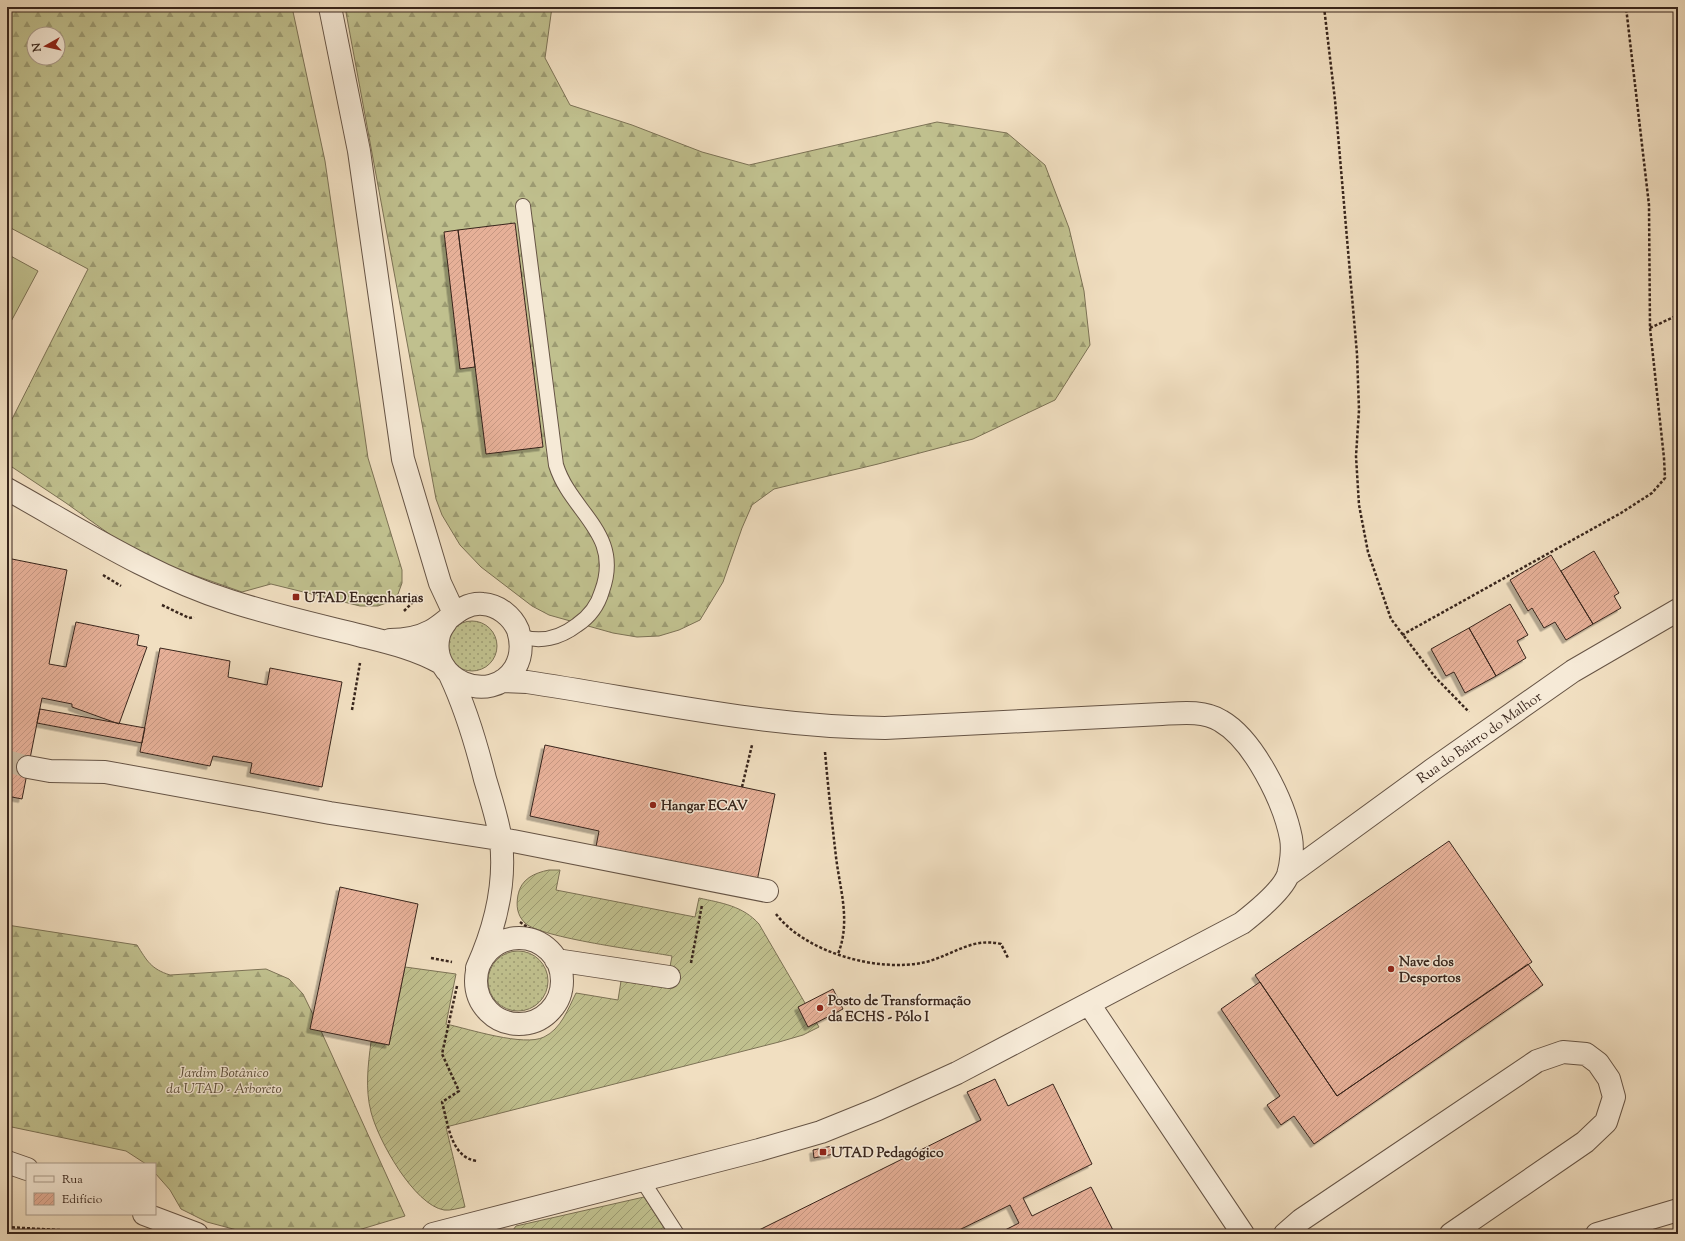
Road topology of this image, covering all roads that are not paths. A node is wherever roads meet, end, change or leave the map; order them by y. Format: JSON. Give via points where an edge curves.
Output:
{"nodes":[{"id":1,"x":330,"y":7,"type":"edge"},
{"id":2,"x":523,"y":206,"type":"dead end"},
{"id":3,"x":7,"y":489,"type":"edge"},
{"id":4,"x":436,"y":570,"type":"junction"},
{"id":5,"x":483,"y":604,"type":"junction"},
{"id":6,"x":1678,"y":610,"type":"edge"},
{"id":7,"x":450,"y":617,"type":"junction"},
{"id":8,"x":385,"y":641,"type":"junction"},
{"id":9,"x":520,"y":643,"type":"junction"},
{"id":10,"x":446,"y":669,"type":"junction"},
{"id":11,"x":496,"y":684,"type":"junction"},
{"id":12,"x":558,"y":686,"type":"junction"},
{"id":13,"x":476,"y":743,"type":"junction"},
{"id":14,"x":28,"y":767,"type":"tunnel mouth"},
{"id":15,"x":501,"y":839,"type":"junction"},
{"id":16,"x":1288,"y":875,"type":"junction"},
{"id":17,"x":767,"y":891,"type":"road end"},
{"id":18,"x":507,"y":913,"type":"junction"},
{"id":19,"x":535,"y":940,"type":"junction"},
{"id":20,"x":562,"y":960,"type":"junction"},
{"id":21,"x":477,"y":968,"type":"junction"},
{"id":22,"x":669,"y":977,"type":"dead end"},
{"id":23,"x":1089,"y":1004,"type":"junction"},
{"id":24,"x":7,"y":1162,"type":"edge"},
{"id":25,"x":26,"y":1169,"type":"edge"},
{"id":26,"x":642,"y":1180,"type":"junction"},
{"id":27,"x":1678,"y":1210,"type":"edge"},
{"id":28,"x":147,"y":1215,"type":"edge"},
{"id":29,"x":484,"y":1228,"type":"edge"},
{"id":30,"x":197,"y":1234,"type":"edge"},
{"id":31,"x":433,"y":1234,"type":"edge"},
{"id":32,"x":677,"y":1234,"type":"edge"},
{"id":33,"x":1243,"y":1234,"type":"edge"},
{"id":34,"x":1286,"y":1234,"type":"edge"},
{"id":35,"x":1451,"y":1234,"type":"edge"},
{"id":36,"x":1597,"y":1234,"type":"edge"}],
"edges":[{"from":1,"to":4,"type":"street","via":[[358,151],[401,449]]},
{"from":2,"to":9,"type":"lane","via":[[556,465],[564,486],[592,521],[601,538],[606,557],[607,578],[593,610],[582,622],[568,632],[544,640]]},
{"from":3,"to":8,"type":"street","via":[[186,585],[241,605]]},
{"from":4,"to":5,"type":"street","via":[[458,590]]},
{"from":4,"to":7,"type":"street"},
{"from":5,"to":7,"type":"street","via":[[468,605]]},
{"from":5,"to":9,"type":"street","via":[[507,614],[515,624]]},
{"from":6,"to":16,"type":"street","name":"Rua do Bairro do Malhor","via":[[1573,671]]},
{"from":7,"to":8,"type":"street","via":[[421,636]]},
{"from":7,"to":10,"type":"street","via":[[439,635],[438,649]]},
{"from":8,"to":10,"type":"street","via":[[421,653]]},
{"from":9,"to":11,"type":"street","via":[[518,662],[512,673]]},
{"from":9,"to":12,"type":"street","via":[[528,663]]},
{"from":10,"to":11,"type":"street","via":[[462,684],[476,688]]},
{"from":10,"to":13,"type":"street","via":[[464,705]]},
{"from":11,"to":12,"type":"street","via":[[527,682]]},
{"from":11,"to":13,"type":"street","via":[[477,710]]},
{"from":12,"to":16,"type":"street","via":[[747,719],[842,727],[884,728],[1202,714],[1220,720],[1245,742],[1278,798],[1292,840]]},
{"from":13,"to":15,"type":"street"},
{"from":14,"to":15,"type":"street","via":[[50,771],[105,772],[330,813]]},
{"from":15,"to":17,"type":"street"},
{"from":15,"to":18,"type":"street"},
{"from":16,"to":23,"type":"street","name":"Rua do Bairro do Malhor","via":[[1259,910],[1242,923]]},
{"from":18,"to":19,"type":"street","via":[[505,920]]},
{"from":18,"to":21,"type":"street","via":[[489,941]]},
{"from":19,"to":20,"type":"street"},
{"from":19,"to":21,"type":"street","via":[[507,939],[494,945],[484,955]]},
{"from":20,"to":21,"type":"street","via":[[562,987],[557,1001],[549,1012],[537,1021],[523,1025],[509,1024],[485,1009],[478,996],[475,982]]},
{"from":20,"to":22,"type":"street"},
{"from":23,"to":26,"type":"street","name":"Rua do Bairro do Malhor","via":[[957,1073],[835,1126],[759,1150]]},
{"from":23,"to":33,"type":"street"},
{"from":24,"to":25,"type":"street"},
{"from":26,"to":29,"type":"street","name":"Rua do Bairro do Malhor"},
{"from":26,"to":32,"type":"lane"},
{"from":27,"to":36,"type":"street"},
{"from":28,"to":30,"type":"street"},
{"from":29,"to":31,"type":"street","name":"Rua do Bairro do Malhor"},
{"from":34,"to":35,"type":"street","via":[[1301,1220],[1537,1061],[1563,1052],[1586,1054],[1598,1063],[1609,1079],[1614,1097],[1606,1122],[1585,1142]]}]}
